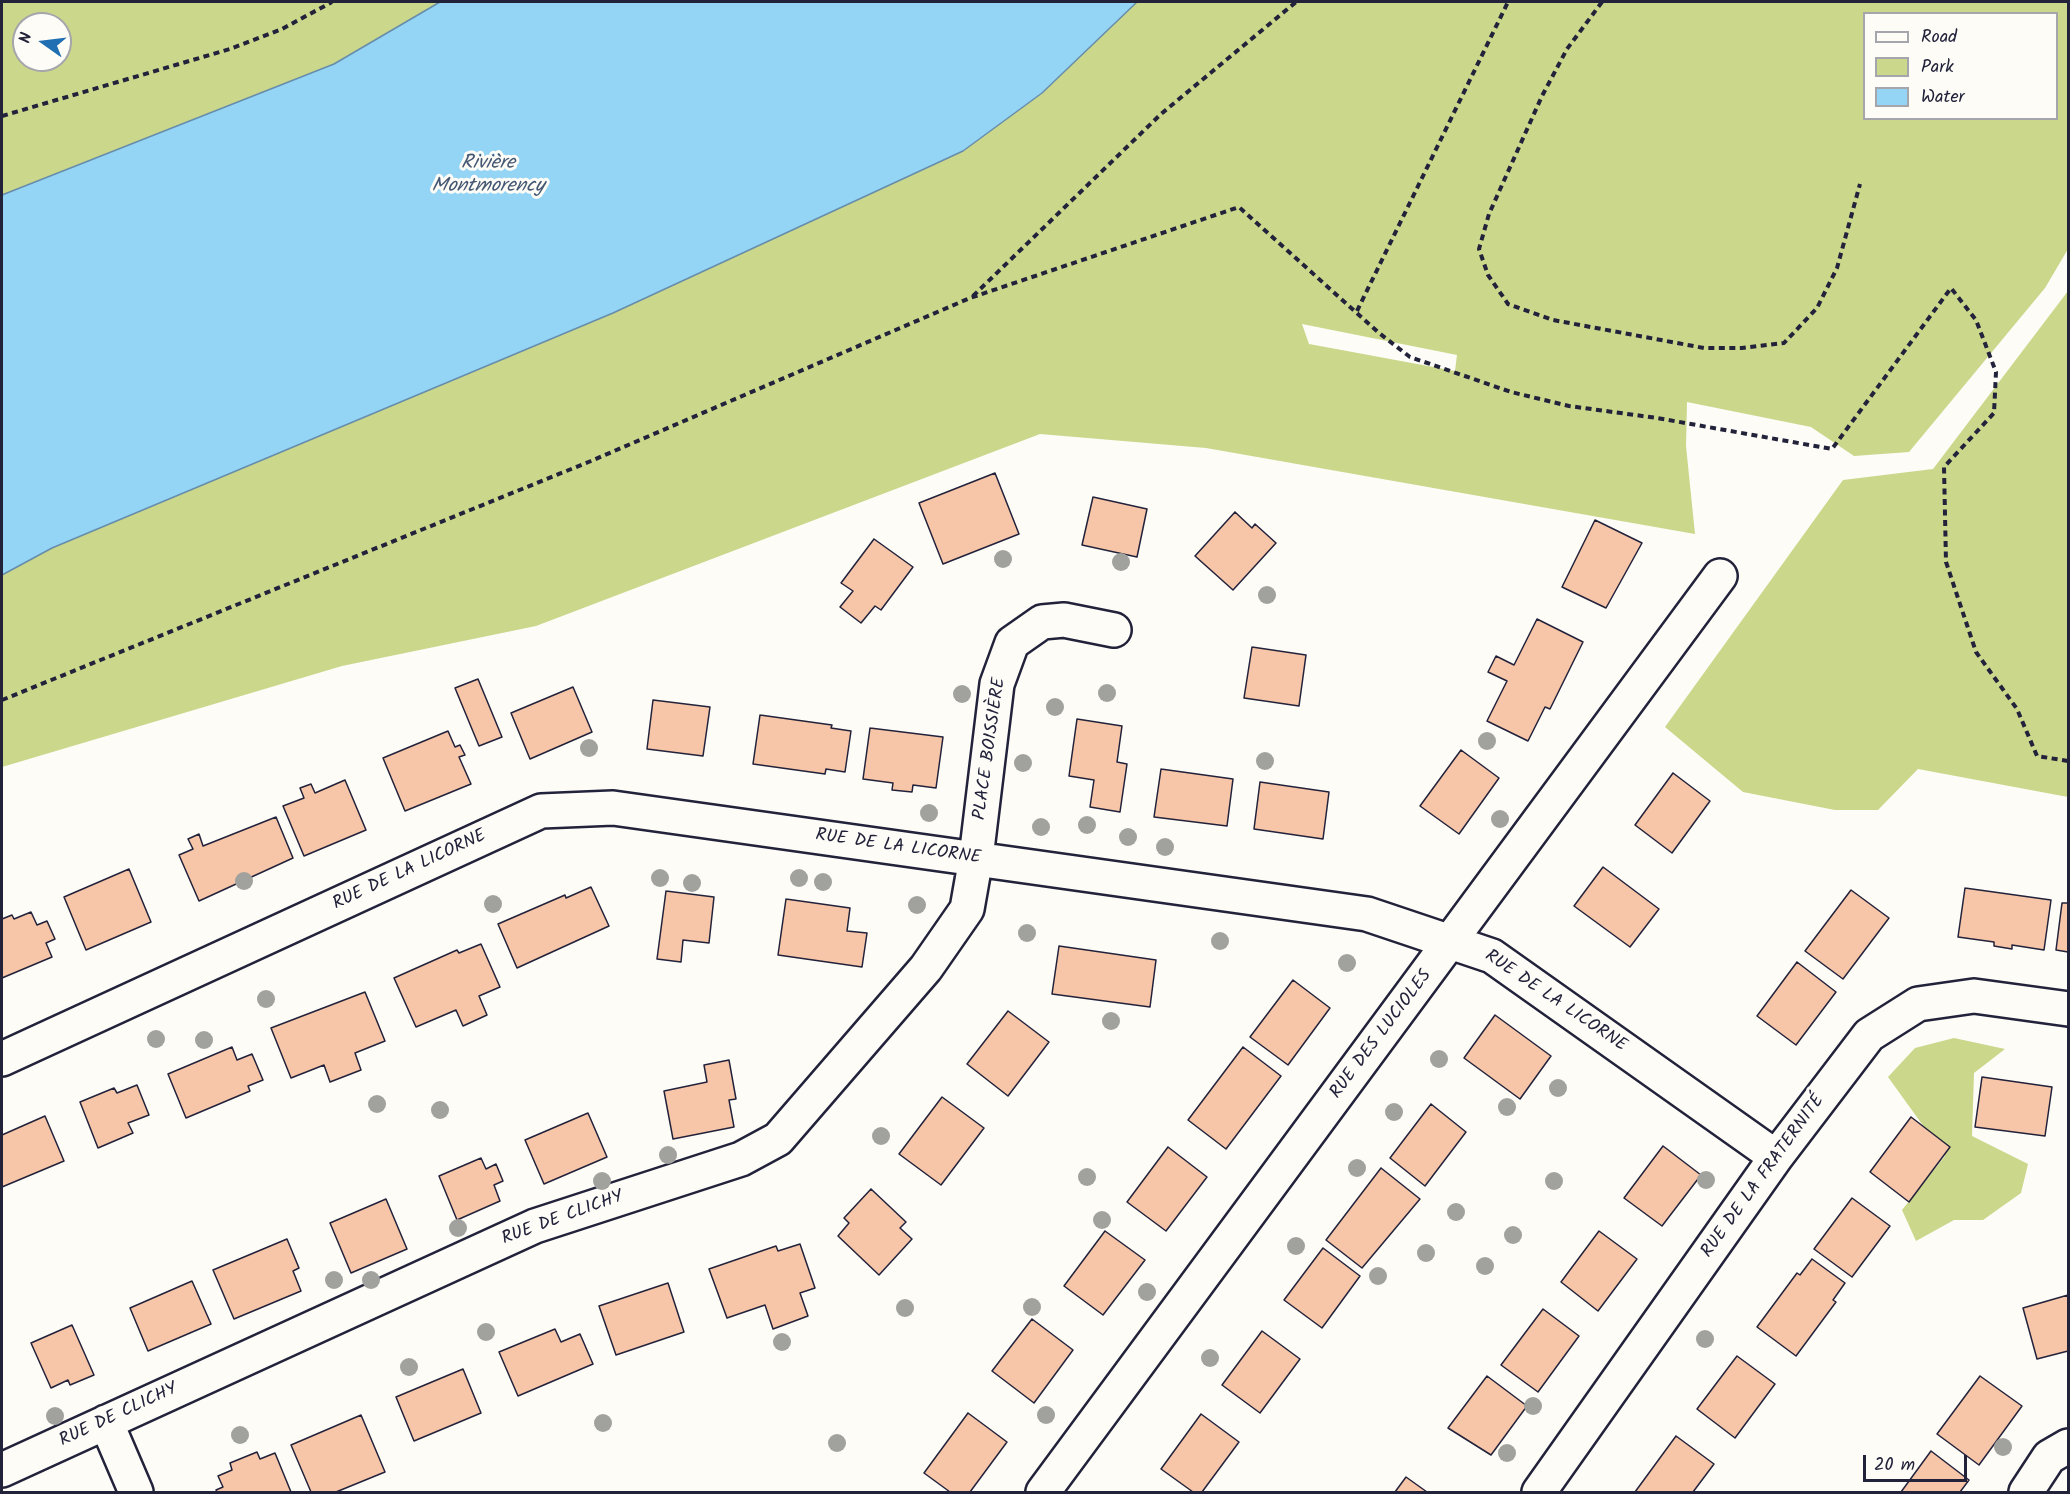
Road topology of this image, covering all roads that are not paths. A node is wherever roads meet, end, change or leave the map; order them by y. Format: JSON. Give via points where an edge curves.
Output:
{"nodes":[{"id":1,"x":1720,"y":576,"type":"dead end"},
{"id":2,"x":1114,"y":630,"type":"dead end"},
{"id":3,"x":976,"y":858,"type":"junction"},
{"id":4,"x":1452,"y":940,"type":"junction"},
{"id":5,"x":2068,"y":1009,"type":"edge"},
{"id":6,"x":2,"y":1059,"type":"edge"},
{"id":7,"x":1776,"y":1157,"type":"junction"},
{"id":8,"x":106,"y":1422,"type":"junction"},
{"id":9,"x":2068,"y":1446,"type":"edge"},
{"id":10,"x":2,"y":1470,"type":"edge"},
{"id":11,"x":135,"y":1492,"type":"edge"},
{"id":12,"x":1043,"y":1492,"type":"edge"},
{"id":13,"x":1539,"y":1492,"type":"edge"},
{"id":14,"x":2026,"y":1492,"type":"edge"}],
"edges":[{"from":1,"to":4,"type":"street","name":"RUE DES LUCIOLES"},
{"from":2,"to":3,"type":"street","name":"PLACE BOISSIÈRE","via":[[1064,620],[1042,622],[1012,643],[997,684]]},
{"from":3,"to":4,"type":"street","name":"RUE DE LA LICORNE","via":[[1367,914]]},
{"from":3,"to":6,"type":"street","name":"RUE DE LA LICORNE","via":[[613,808],[541,811]]},
{"from":3,"to":8,"type":"street","name":"RUE DE CLICHY","via":[[967,909],[926,968],[778,1139],[741,1159],[535,1226]]},
{"from":4,"to":7,"type":"street","name":"RUE DE LA LICORNE","via":[[1492,956]]},
{"from":4,"to":12,"type":"street","name":"RUE DES LUCIOLES"},
{"from":5,"to":7,"type":"street","name":"RUE DE LA FRATERNITÉ","via":[[1974,996],[1918,1004],[1869,1035]]},
{"from":7,"to":13,"type":"street","name":"RUE DE LA FRATERNITÉ"},
{"from":8,"to":10,"type":"street","name":"RUE DE CLICHY"},
{"from":8,"to":11,"type":"street"},
{"from":9,"to":14,"type":"street","via":[[2049,1458]]}]}
